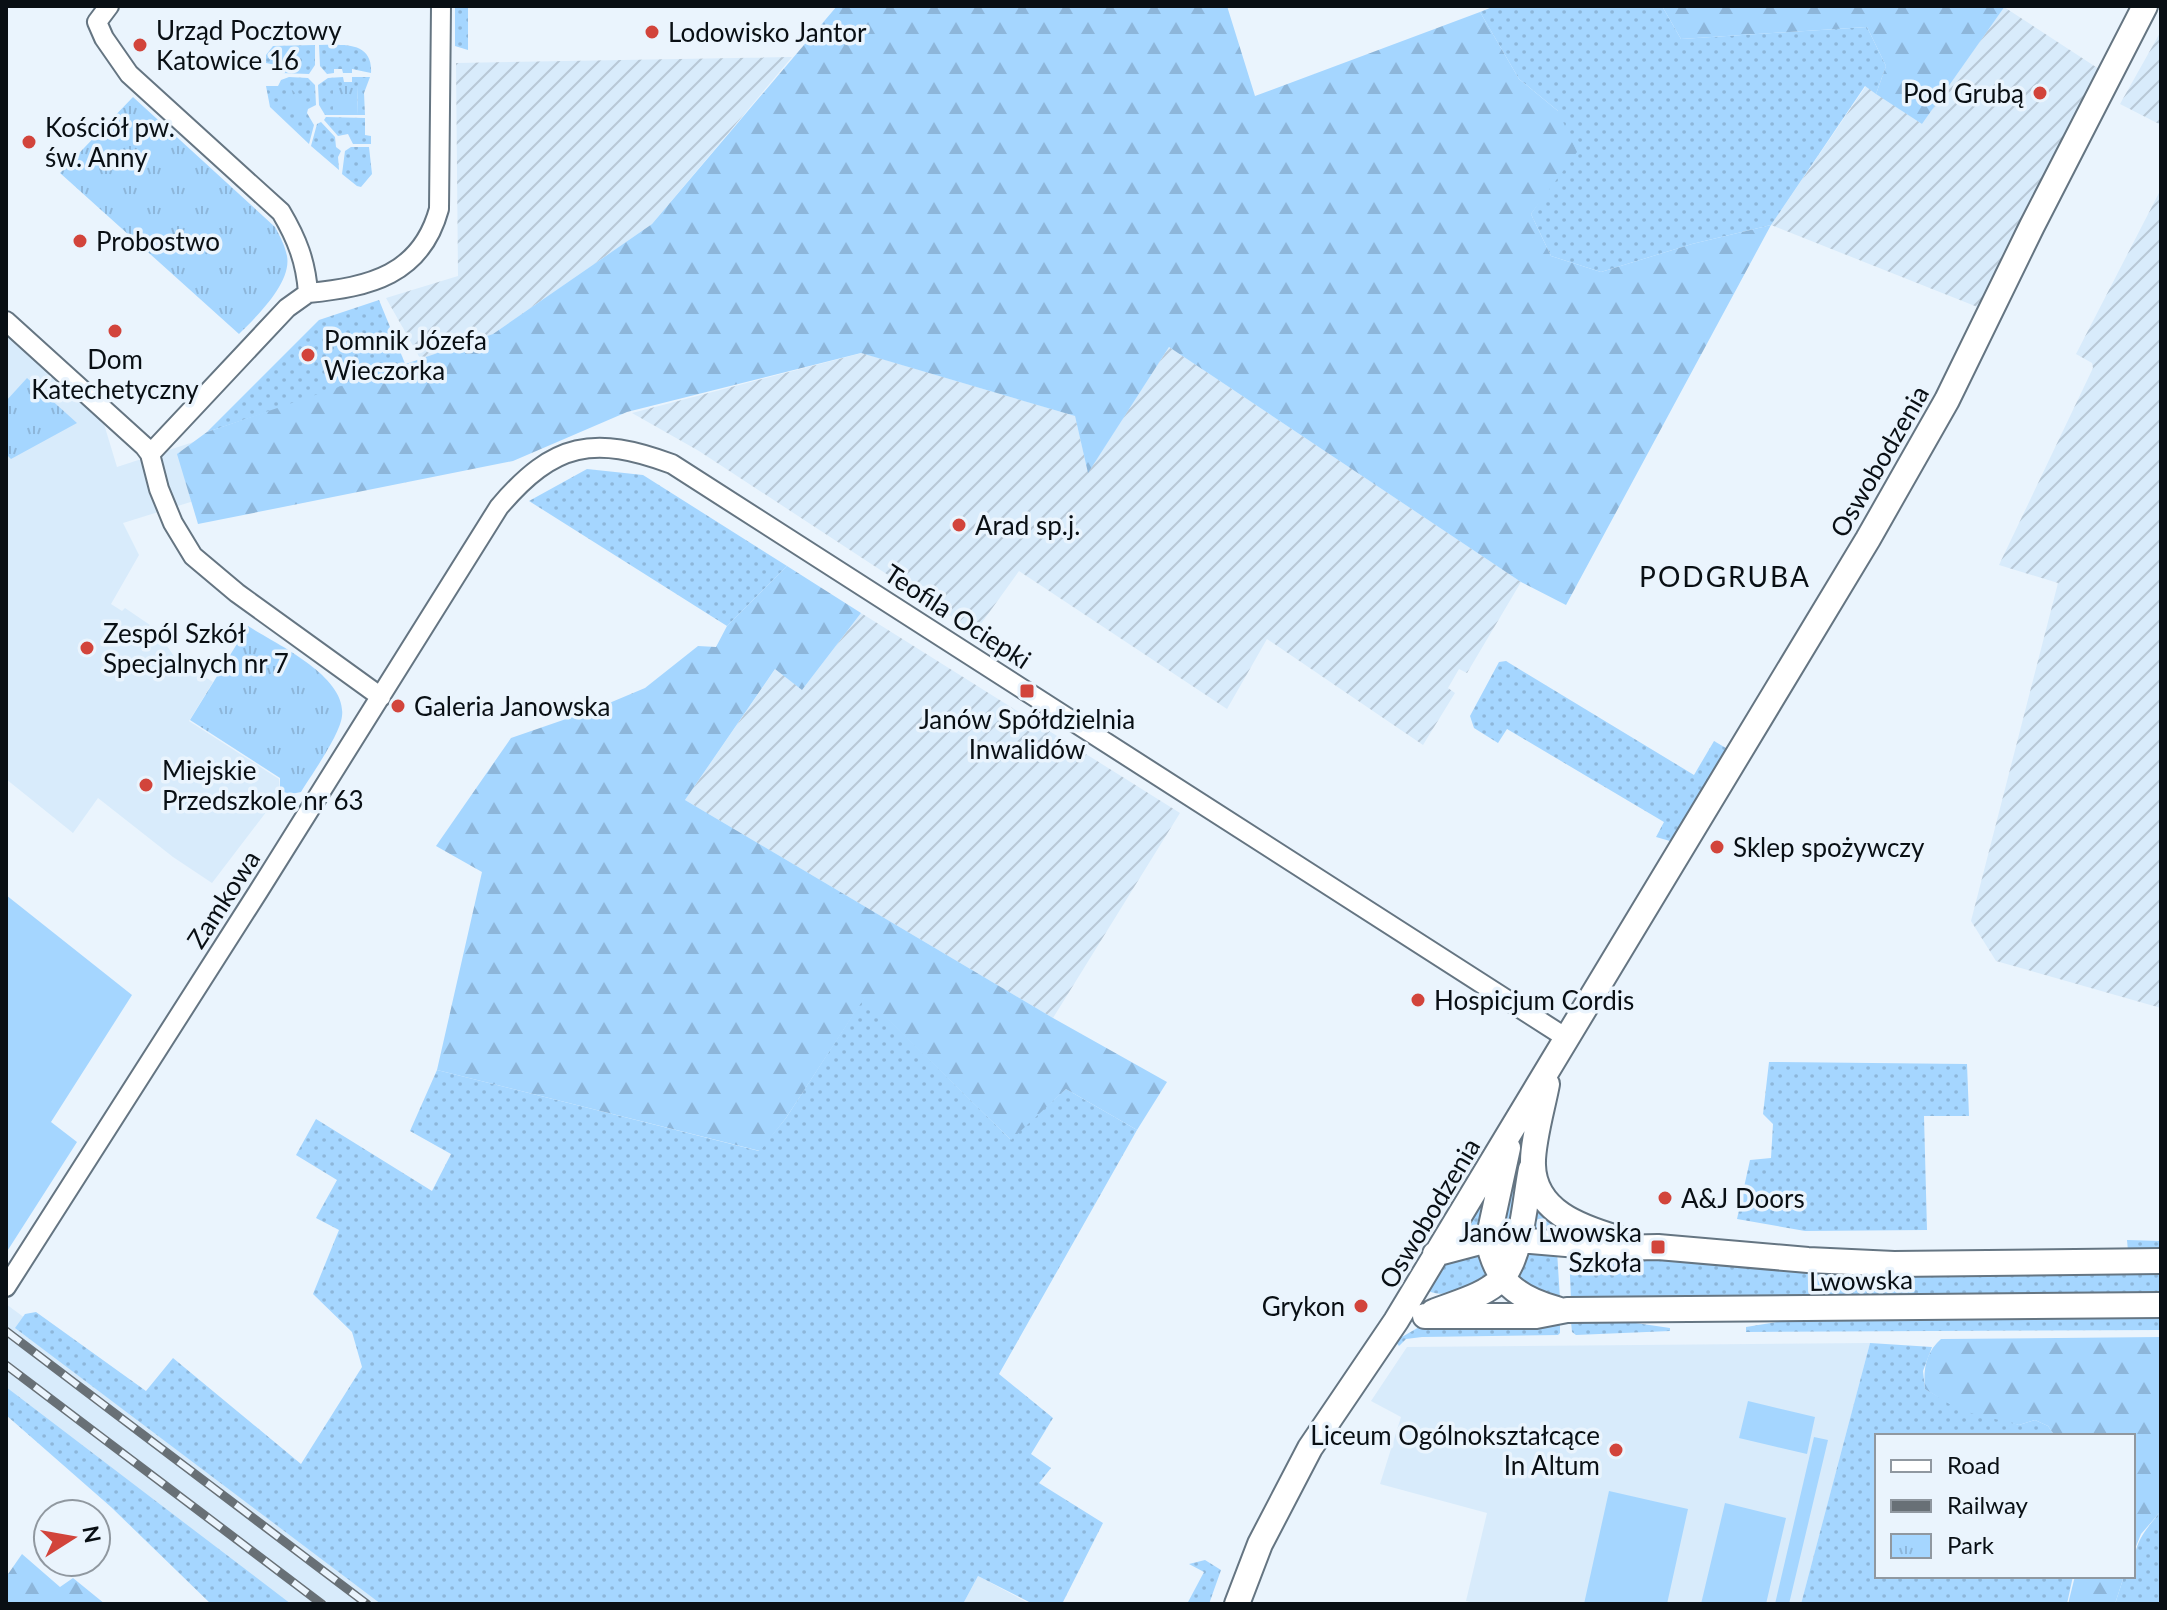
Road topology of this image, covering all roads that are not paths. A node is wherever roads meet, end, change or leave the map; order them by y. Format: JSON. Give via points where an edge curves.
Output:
{"nodes":[{"id":1,"x":109,"y":6,"type":"edge"},
{"id":2,"x":441,"y":6,"type":"edge"},
{"id":3,"x":2145,"y":6,"type":"edge"},
{"id":4,"x":308,"y":293,"type":"junction"},
{"id":5,"x":6,"y":321,"type":"edge"},
{"id":6,"x":150,"y":454,"type":"junction"},
{"id":7,"x":381,"y":697,"type":"junction"},
{"id":8,"x":1568,"y":1039,"type":"junction"},
{"id":9,"x":1550,"y":1069,"type":"junction"},
{"id":10,"x":1511,"y":1133,"type":"junction"},
{"id":11,"x":1532,"y":1164,"type":"junction"},
{"id":12,"x":1488,"y":1240,"type":"junction"},
{"id":13,"x":1518,"y":1240,"type":"junction"},
{"id":14,"x":1658,"y":1247,"type":"junction"},
{"id":15,"x":1435,"y":1254,"type":"junction"},
{"id":16,"x":2161,"y":1261,"type":"edge"},
{"id":17,"x":1502,"y":1278,"type":"junction"},
{"id":18,"x":6,"y":1287,"type":"edge"},
{"id":19,"x":2161,"y":1305,"type":"edge"},
{"id":20,"x":1563,"y":1310,"type":"junction"},
{"id":21,"x":1425,"y":1316,"type":"junction"},
{"id":22,"x":1396,"y":1321,"type":"junction"},
{"id":23,"x":1237,"y":1604,"type":"edge"}],
"edges":[{"from":1,"to":4,"type":"street","via":[[97,22],[129,74],[281,212],[306,264]]},
{"from":2,"to":4,"type":"street","via":[[439,209],[431,234],[420,252],[385,277]]},
{"from":3,"to":8,"type":"street","name":"Oswobodzenia","via":[[1947,400]]},
{"from":4,"to":6,"type":"street","via":[[287,308]]},
{"from":5,"to":6,"type":"street"},
{"from":6,"to":7,"type":"street","via":[[173,523],[193,556]]},
{"from":7,"to":8,"type":"street","name":"Teofila Ociepki","via":[[499,507],[522,480],[577,449],[637,451],[672,464]]},
{"from":7,"to":18,"type":"street","name":"Zamkowa"},
{"from":8,"to":9,"type":"street","name":"Oswobodzenia"},
{"from":9,"to":10,"type":"street","name":"Oswobodzenia"},
{"from":9,"to":11,"type":"street"},
{"from":10,"to":12,"type":"street","name":"Oswobodzenia"},
{"from":10,"to":15,"type":"street","name":"Oswobodzenia"},
{"from":11,"to":13,"type":"street"},
{"from":11,"to":14,"type":"street","name":"Lwowska","via":[[1537,1189],[1570,1222]]},
{"from":12,"to":13,"type":"street","name":"Lwowska"},
{"from":12,"to":15,"type":"street","name":"Lwowska"},
{"from":12,"to":17,"type":"street"},
{"from":13,"to":14,"type":"street","name":"Lwowska"},
{"from":13,"to":17,"type":"street"},
{"from":14,"to":16,"type":"street","name":"Lwowska","via":[[1894,1264]]},
{"from":15,"to":22,"type":"street","name":"Oswobodzenia"},
{"from":17,"to":20,"type":"street","name":"Lwowska","via":[[1533,1302]]},
{"from":17,"to":21,"type":"street","name":"Oswobodzenia"},
{"from":19,"to":20,"type":"street","name":"Lwowska"},
{"from":20,"to":21,"type":"street","name":"Lwowska","via":[[1536,1316]]},
{"from":21,"to":22,"type":"street","name":"Oswobodzenia"},
{"from":22,"to":23,"type":"street","name":"Oswobodzenia","via":[[1287,1487]]}]}
